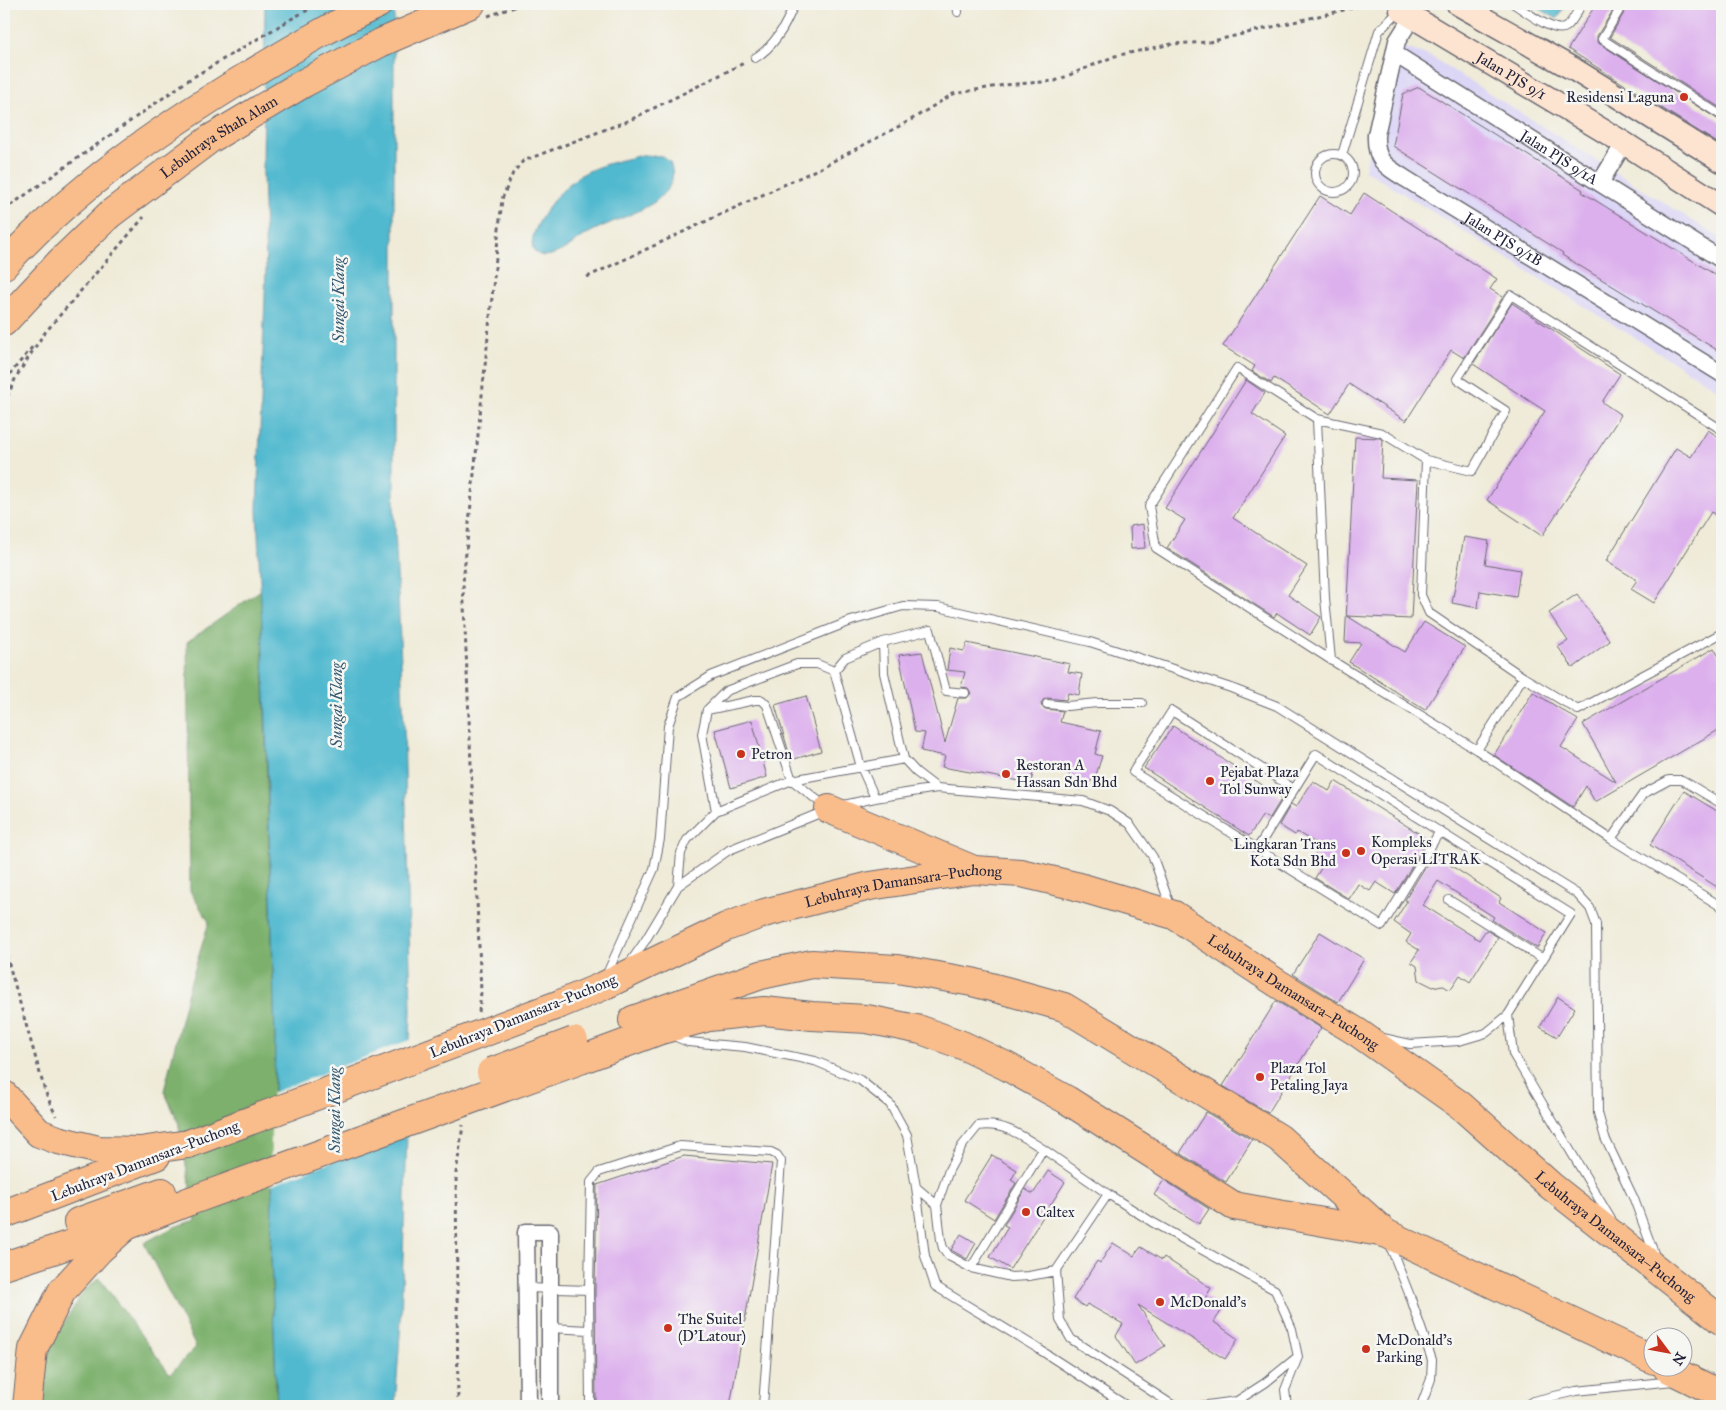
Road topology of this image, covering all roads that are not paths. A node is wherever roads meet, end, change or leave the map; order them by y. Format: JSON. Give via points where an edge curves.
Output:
{"nodes":[{"id":1,"x":378,"y":4,"type":"edge"},
{"id":2,"x":471,"y":4,"type":"edge"},
{"id":3,"x":794,"y":4,"type":"edge"},
{"id":4,"x":1458,"y":4,"type":"edge"},
{"id":5,"x":1514,"y":4,"type":"edge"},
{"id":6,"x":1582,"y":4,"type":"edge"},
{"id":7,"x":1623,"y":4,"type":"edge"},
{"id":8,"x":1408,"y":11,"type":"edge"},
{"id":9,"x":1395,"y":54,"type":"junction"},
{"id":10,"x":755,"y":58,"type":"road end"},
{"id":11,"x":1722,"y":116,"type":"edge"},
{"id":12,"x":1624,"y":143,"type":"junction"},
{"id":13,"x":1342,"y":155,"type":"junction"},
{"id":14,"x":1722,"y":161,"type":"edge"},
{"id":15,"x":1600,"y":183,"type":"junction"},
{"id":16,"x":1722,"y":206,"type":"edge"},
{"id":17,"x":1722,"y":260,"type":"edge"},
{"id":18,"x":4,"y":265,"type":"edge"},
{"id":19,"x":4,"y":322,"type":"edge"},
{"id":20,"x":1722,"y":374,"type":"edge"},
{"id":21,"x":1317,"y":420,"type":"junction"},
{"id":22,"x":1722,"y":430,"type":"edge"},
{"id":23,"x":1426,"y":460,"type":"junction"},
{"id":24,"x":1722,"y":633,"type":"edge"},
{"id":25,"x":883,"y":642,"type":"junction"},
{"id":26,"x":1331,"y":660,"type":"junction"},
{"id":27,"x":834,"y":671,"type":"junction"},
{"id":28,"x":1523,"y":677,"type":"junction"},
{"id":29,"x":965,"y":693,"type":"dead end"},
{"id":30,"x":1142,"y":703,"type":"dead end"},
{"id":31,"x":1047,"y":704,"type":"dead end"},
{"id":32,"x":707,"y":710,"type":"junction"},
{"id":33,"x":1477,"y":750,"type":"junction"},
{"id":34,"x":904,"y":759,"type":"junction"},
{"id":35,"x":861,"y":767,"type":"junction"},
{"id":36,"x":792,"y":780,"type":"junction"},
{"id":37,"x":937,"y":788,"type":"junction"},
{"id":38,"x":1294,"y":789,"type":"junction"},
{"id":39,"x":875,"y":798,"type":"junction"},
{"id":40,"x":1722,"y":804,"type":"edge"},
{"id":41,"x":829,"y":809,"type":"junction"},
{"id":42,"x":716,"y":812,"type":"junction"},
{"id":43,"x":1440,"y":831,"type":"junction"},
{"id":44,"x":1611,"y":839,"type":"junction"},
{"id":45,"x":1257,"y":849,"type":"junction"},
{"id":46,"x":974,"y":870,"type":"junction"},
{"id":47,"x":678,"y":886,"type":"junction"},
{"id":48,"x":1449,"y":900,"type":"dead end"},
{"id":49,"x":1722,"y":907,"type":"edge"},
{"id":50,"x":1174,"y":915,"type":"junction"},
{"id":51,"x":1543,"y":959,"type":"junction"},
{"id":52,"x":609,"y":983,"type":"junction"},
{"id":53,"x":1508,"y":1015,"type":"junction"},
{"id":54,"x":661,"y":1030,"type":"junction"},
{"id":55,"x":1357,"y":1032,"type":"junction"},
{"id":56,"x":579,"y":1050,"type":"junction"},
{"id":57,"x":4,"y":1096,"type":"edge"},
{"id":58,"x":4,"y":1116,"type":"edge"},
{"id":59,"x":48,"y":1125,"type":"junction"},
{"id":60,"x":188,"y":1144,"type":"junction"},
{"id":61,"x":1043,"y":1149,"type":"junction"},
{"id":62,"x":916,"y":1187,"type":"junction"},
{"id":63,"x":188,"y":1193,"type":"junction"},
{"id":64,"x":1108,"y":1194,"type":"junction"},
{"id":65,"x":937,"y":1204,"type":"junction"},
{"id":66,"x":4,"y":1214,"type":"edge"},
{"id":67,"x":126,"y":1226,"type":"junction"},
{"id":68,"x":1384,"y":1233,"type":"junction"},
{"id":69,"x":1627,"y":1246,"type":"junction"},
{"id":70,"x":4,"y":1249,"type":"edge"},
{"id":71,"x":4,"y":1266,"type":"edge"},
{"id":72,"x":970,"y":1268,"type":"junction"},
{"id":73,"x":1056,"y":1271,"type":"junction"},
{"id":74,"x":1661,"y":1273,"type":"junction"},
{"id":75,"x":526,"y":1288,"type":"junction"},
{"id":76,"x":550,"y":1288,"type":"junction"},
{"id":77,"x":589,"y":1290,"type":"junction"},
{"id":78,"x":1722,"y":1321,"type":"edge"},
{"id":79,"x":550,"y":1328,"type":"junction"},
{"id":80,"x":589,"y":1330,"type":"junction"},
{"id":81,"x":1644,"y":1355,"type":"edge"},
{"id":82,"x":1298,"y":1357,"type":"junction"},
{"id":83,"x":1654,"y":1378,"type":"edge"},
{"id":84,"x":1686,"y":1378,"type":"edge"},
{"id":85,"x":1722,"y":1396,"type":"edge"},
{"id":86,"x":1237,"y":1401,"type":"junction"},
{"id":87,"x":27,"y":1406,"type":"edge"},
{"id":88,"x":528,"y":1406,"type":"edge"},
{"id":89,"x":550,"y":1406,"type":"edge"},
{"id":90,"x":590,"y":1406,"type":"edge"},
{"id":91,"x":763,"y":1406,"type":"edge"},
{"id":92,"x":1127,"y":1406,"type":"edge"},
{"id":93,"x":1174,"y":1406,"type":"edge"},
{"id":94,"x":1200,"y":1406,"type":"edge"},
{"id":95,"x":1246,"y":1406,"type":"edge"},
{"id":96,"x":1287,"y":1406,"type":"edge"},
{"id":97,"x":1421,"y":1406,"type":"edge"},
{"id":98,"x":1525,"y":1406,"type":"edge"}],
"edges":[{"from":1,"to":18,"type":"highway","via":[[296,47],[142,144],[26,240]]},
{"from":2,"to":19,"type":"highway","name":"Lebuhraya Shah Alam","via":[[371,48],[304,83],[210,140],[110,214]]},
{"from":3,"to":10,"type":"lane","via":[[787,24],[767,51]]},
{"from":4,"to":14,"type":"street","via":[[1575,70]]},
{"from":5,"to":6,"type":"lane","via":[[1560,30],[1566,28]]},
{"from":7,"to":11,"type":"lane","via":[[1602,39]]},
{"from":8,"to":9,"type":"street","name":"Jalan PJS 9/1B","via":[[1409,22]]},
{"from":8,"to":12,"type":"street","name":"Jalan PJS 9/1"},
{"from":8,"to":13,"type":"lane","via":[[1379,31]]},
{"from":9,"to":15,"type":"street","name":"Jalan PJS 9/1A"},
{"from":9,"to":20,"type":"street","name":"Jalan PJS 9/1B","via":[[1376,135],[1381,161]]},
{"from":12,"to":15,"type":"street"},
{"from":12,"to":16,"type":"street","name":"Jalan PJS 9/1"},
{"from":13,"to":13,"type":"lane","via":[[1352,165],[1353,178],[1346,188],[1328,192],[1315,177],[1316,165],[1325,156]]},
{"from":15,"to":17,"type":"street","name":"Jalan PJS 9/1A"},
{"from":21,"to":23,"type":"lane","via":[[1382,433]]},
{"from":21,"to":26,"type":"lane"},
{"from":21,"to":26,"type":"lane","via":[[1238,368],[1149,506],[1156,548]]},
{"from":22,"to":23,"type":"lane","via":[[1511,295],[1457,379],[1506,411],[1472,471]]},
{"from":23,"to":28,"type":"lane","via":[[1421,595],[1429,614]]},
{"from":24,"to":28,"type":"lane","via":[[1578,710]]},
{"from":25,"to":27,"type":"lane","via":[[845,658]]},
{"from":25,"to":29,"type":"lane","via":[[930,630],[946,691]]},
{"from":25,"to":34,"type":"lane","via":[[884,673]]},
{"from":26,"to":33,"type":"lane"},
{"from":27,"to":32,"type":"lane","via":[[817,664],[797,664],[726,691]]},
{"from":27,"to":35,"type":"lane"},
{"from":28,"to":33,"type":"lane"},
{"from":30,"to":31,"type":"lane"},
{"from":32,"to":36,"type":"lane","via":[[762,700],[767,705]]},
{"from":32,"to":42,"type":"lane","via":[[702,734]]},
{"from":33,"to":44,"type":"lane"},
{"from":34,"to":35,"type":"lane"},
{"from":34,"to":37,"type":"lane"},
{"from":35,"to":36,"type":"lane"},
{"from":35,"to":39,"type":"lane"},
{"from":36,"to":41,"type":"lane"},
{"from":36,"to":42,"type":"lane"},
{"from":37,"to":39,"type":"lane"},
{"from":37,"to":50,"type":"lane","via":[[1083,801],[1110,811],[1130,824],[1153,857]]},
{"from":38,"to":43,"type":"lane","via":[[1316,754]]},
{"from":38,"to":45,"type":"lane"},
{"from":38,"to":45,"type":"lane","via":[[1172,711],[1133,772]]},
{"from":39,"to":41,"type":"lane"},
{"from":40,"to":44,"type":"lane","via":[[1682,780],[1669,780],[1643,794]]},
{"from":41,"to":46,"type":"highway"},
{"from":41,"to":47,"type":"lane","via":[[730,850]]},
{"from":42,"to":47,"type":"lane","via":[[687,840],[681,853]]},
{"from":43,"to":45,"type":"lane","via":[[1382,926]]},
{"from":43,"to":51,"type":"lane","via":[[1572,914]]},
{"from":44,"to":49,"type":"lane"},
{"from":46,"to":50,"type":"highway","name":"Lebuhraya Damansara–Puchong","via":[[1021,873]]},
{"from":46,"to":52,"type":"highway","name":"Lebuhraya Damansara–Puchong","via":[[870,886],[764,913],[726,926]]},
{"from":47,"to":52,"type":"lane","via":[[645,941]]},
{"from":48,"to":51,"type":"lane"},
{"from":50,"to":55,"type":"highway","name":"Lebuhraya Damansara–Puchong"},
{"from":51,"to":53,"type":"lane"},
{"from":52,"to":60,"type":"highway","name":"Lebuhraya Damansara–Puchong","bridge":true},
{"from":52,"to":74,"type":"lane","via":[[654,869],[660,839],[668,726],[678,697],[711,676],[851,620],[904,606],[938,607],[1090,642],[1277,706],[1577,894],[1590,908],[1596,924],[1598,1113],[1605,1138],[1634,1198]]},
{"from":53,"to":55,"type":"lane","via":[[1486,1033],[1458,1041],[1410,1044]]},
{"from":53,"to":69,"type":"lane","via":[[1513,1054]]},
{"from":54,"to":56,"type":"highway"},
{"from":54,"to":62,"type":"lane","via":[[688,1042],[745,1047],[815,1061],[860,1080],[890,1104],[907,1135]]},
{"from":54,"to":68,"type":"highway","via":[[708,1017],[764,1011],[867,1019],[921,1030],[962,1045],[1021,1074],[1234,1206]]},
{"from":55,"to":69,"type":"highway","name":"Lebuhraya Damansara–Puchong","via":[[1460,1105],[1551,1186]]},
{"from":56,"to":63,"type":"highway","bridge":true},
{"from":56,"to":68,"type":"highway","via":[[761,975],[812,964],[897,969],[972,982],[1064,1007],[1279,1138]]},
{"from":57,"to":59,"type":"highway"},
{"from":58,"to":59,"type":"highway","via":[[15,1124]]},
{"from":59,"to":60,"type":"highway","via":[[58,1140],[98,1150],[140,1150]]},
{"from":60,"to":66,"type":"highway","name":"Lebuhraya Damansara–Puchong"},
{"from":61,"to":64,"type":"lane"},
{"from":61,"to":65,"type":"lane","via":[[1000,1125],[978,1126],[948,1170]]},
{"from":61,"to":72,"type":"lane"},
{"from":62,"to":65,"type":"lane"},
{"from":62,"to":92,"type":"lane","via":[[925,1256],[935,1286]]},
{"from":63,"to":67,"type":"highway"},
{"from":63,"to":70,"type":"highway"},
{"from":64,"to":73,"type":"lane"},
{"from":64,"to":82,"type":"lane","via":[[1275,1290],[1292,1329]]},
{"from":65,"to":72,"type":"lane","via":[[943,1248],[949,1256]]},
{"from":67,"to":71,"type":"highway"},
{"from":67,"to":87,"type":"highway","via":[[62,1291],[33,1349]]},
{"from":68,"to":81,"type":"highway"},
{"from":68,"to":97,"type":"lane","via":[[1432,1360],[1432,1379]]},
{"from":69,"to":74,"type":"highway","name":"Lebuhraya Damansara–Puchong"},
{"from":72,"to":73,"type":"lane","via":[[1010,1277]]},
{"from":73,"to":93,"type":"lane","via":[[1060,1320],[1071,1339]]},
{"from":74,"to":78,"type":"highway","name":"Lebuhraya Damansara–Puchong"},
{"from":75,"to":76,"type":"lane"},
{"from":75,"to":76,"type":"street","via":[[526,1232],[550,1232]]},
{"from":75,"to":88,"type":"street"},
{"from":76,"to":77,"type":"lane"},
{"from":76,"to":79,"type":"street"},
{"from":77,"to":80,"type":"lane"},
{"from":77,"to":91,"type":"lane","via":[[592,1182],[599,1172],[680,1146],[777,1155],[781,1161]]},
{"from":79,"to":80,"type":"lane"},
{"from":79,"to":89,"type":"street"},
{"from":80,"to":90,"type":"lane"},
{"from":82,"to":86,"type":"lane"},
{"from":82,"to":96,"type":"lane","via":[[1285,1390]]},
{"from":83,"to":98,"type":"lane","via":[[1576,1391],[1533,1401]]},
{"from":84,"to":85,"type":"highway"},
{"from":86,"to":94,"type":"lane"},
{"from":86,"to":95,"type":"lane"}]}
